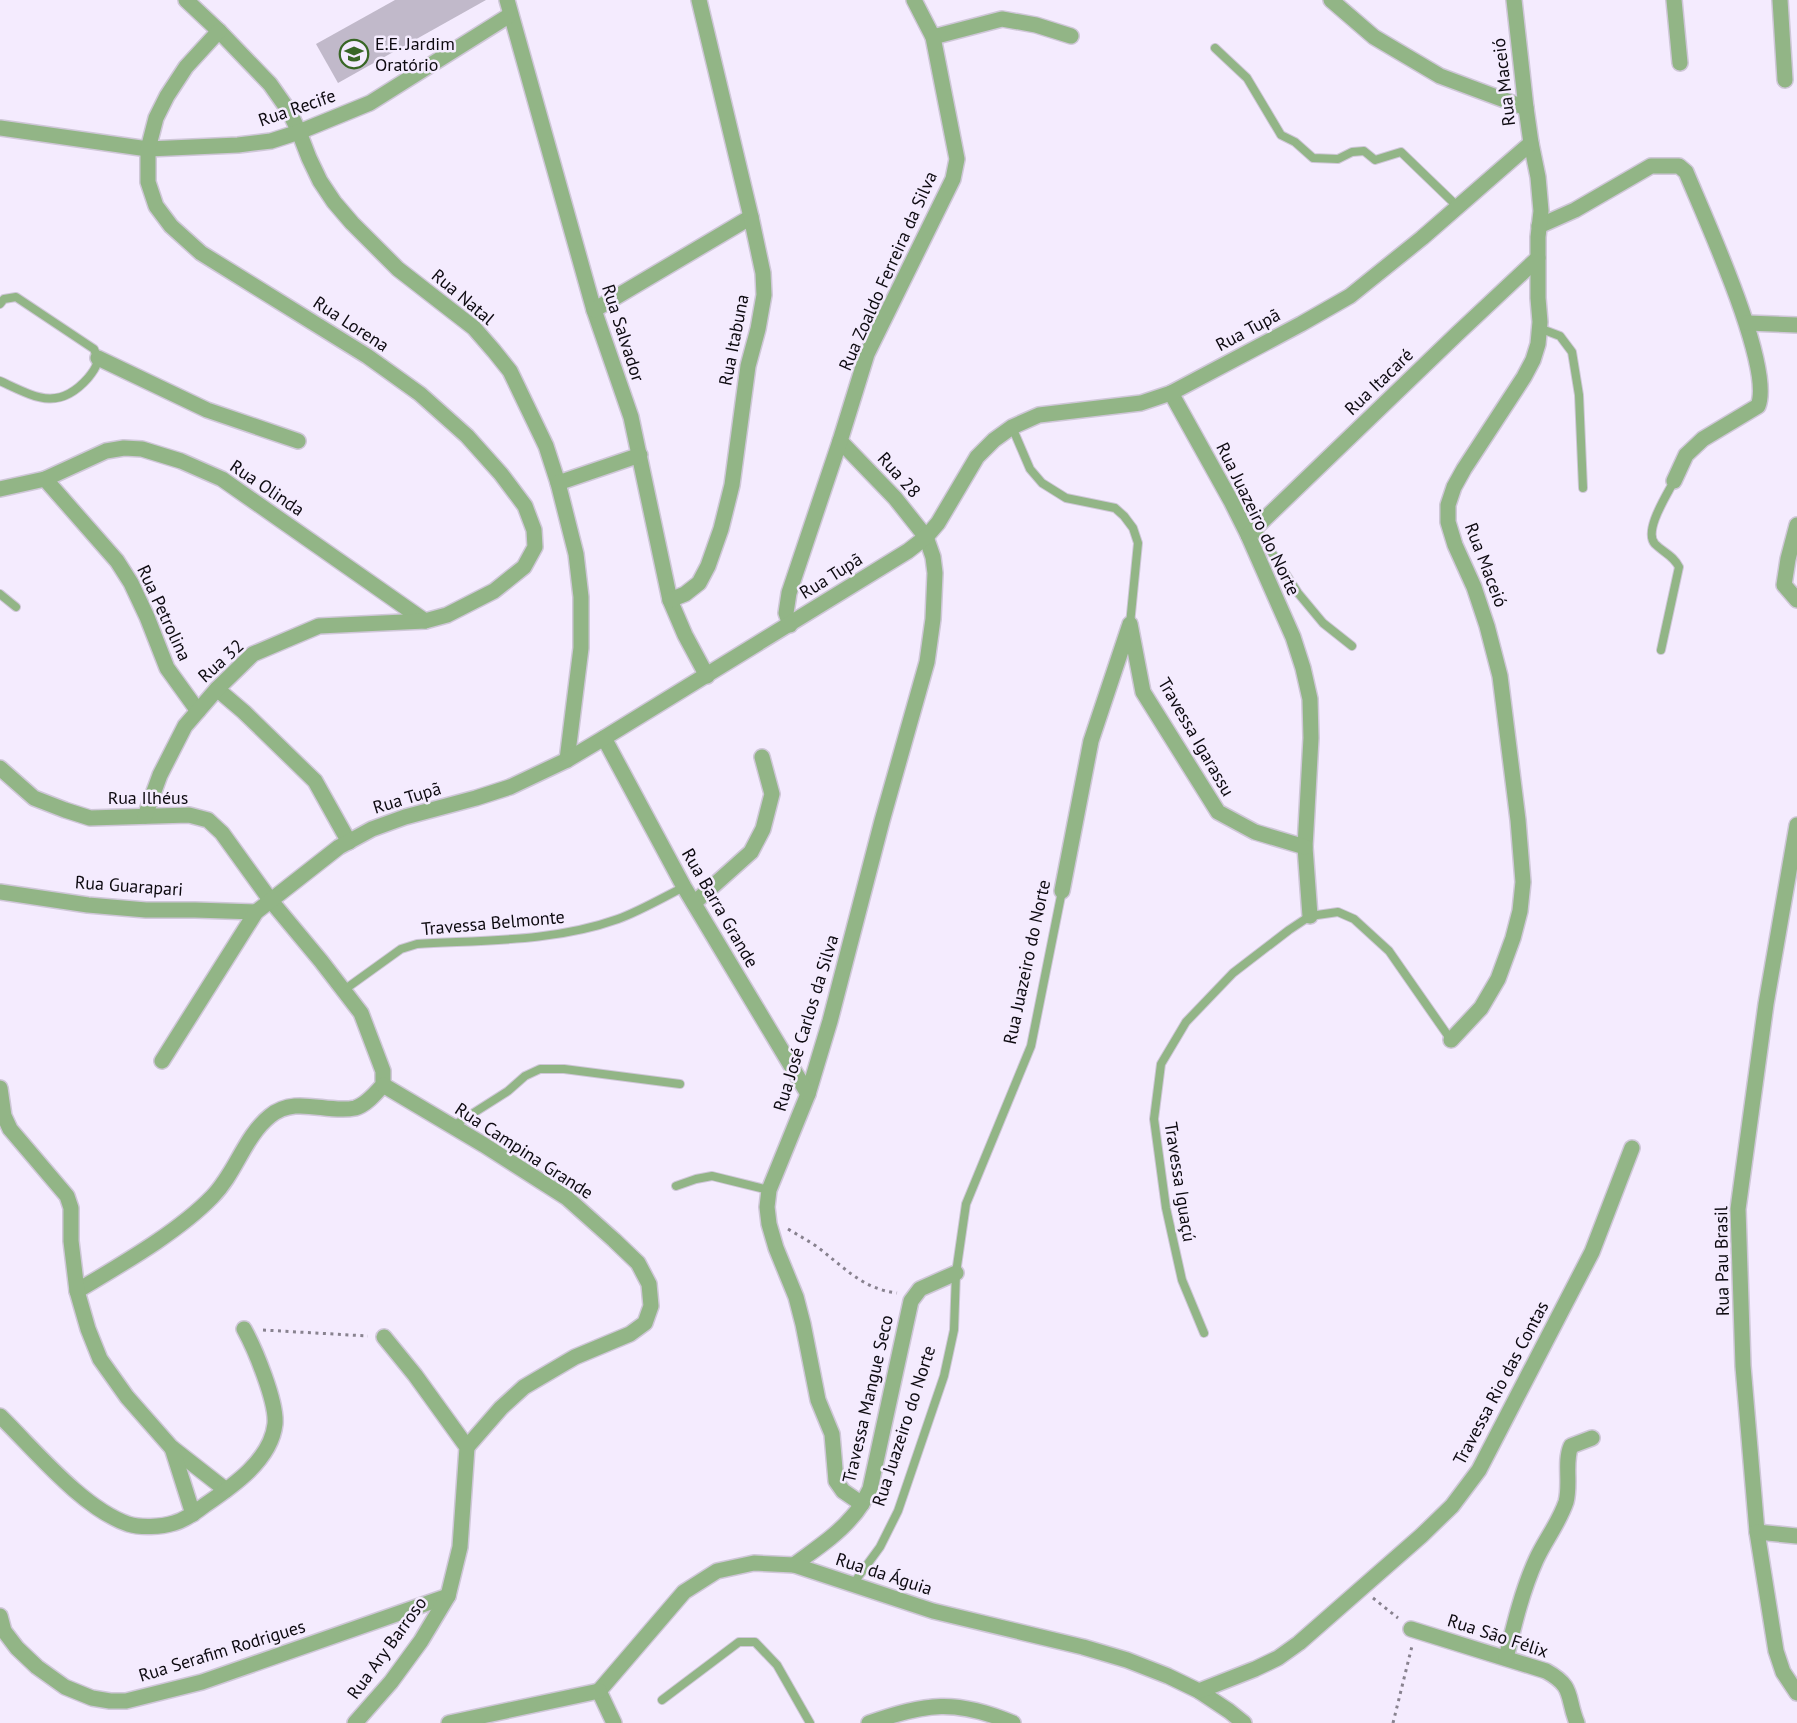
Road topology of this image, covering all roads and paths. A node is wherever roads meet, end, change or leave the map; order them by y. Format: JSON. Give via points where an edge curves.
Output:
{"nodes":[{"id":1,"x":186,"y":0,"type":"edge"},
{"id":2,"x":699,"y":0,"type":"edge"},
{"id":3,"x":915,"y":0,"type":"edge"},
{"id":4,"x":1330,"y":0,"type":"edge"},
{"id":5,"x":1514,"y":0,"type":"edge"},
{"id":6,"x":1674,"y":0,"type":"edge"},
{"id":7,"x":1780,"y":0,"type":"edge"},
{"id":8,"x":508,"y":7,"type":"edge"},
{"id":9,"x":219,"y":31,"type":"junction"},
{"id":10,"x":933,"y":36,"type":"junction"},
{"id":11,"x":1071,"y":36,"type":"dead end"},
{"id":12,"x":1215,"y":48,"type":"dead end"},
{"id":13,"x":1680,"y":63,"type":"dead end"},
{"id":14,"x":1785,"y":80,"type":"dead end"},
{"id":15,"x":1526,"y":108,"type":"junction"},
{"id":16,"x":0,"y":128,"type":"edge"},
{"id":17,"x":299,"y":132,"type":"junction"},
{"id":18,"x":1531,"y":143,"type":"junction"},
{"id":19,"x":148,"y":149,"type":"junction"},
{"id":20,"x":1458,"y":207,"type":"junction"},
{"id":21,"x":751,"y":217,"type":"junction"},
{"id":22,"x":1539,"y":226,"type":"junction"},
{"id":23,"x":1538,"y":258,"type":"junction"},
{"id":24,"x":0,"y":304,"type":"edge"},
{"id":25,"x":594,"y":310,"type":"junction"},
{"id":26,"x":1747,"y":323,"type":"junction"},
{"id":27,"x":1797,"y":326,"type":"edge"},
{"id":28,"x":1539,"y":328,"type":"junction"},
{"id":29,"x":98,"y":358,"type":"junction"},
{"id":30,"x":0,"y":381,"type":"edge"},
{"id":31,"x":1171,"y":393,"type":"junction"},
{"id":32,"x":1012,"y":428,"type":"junction"},
{"id":33,"x":298,"y":441,"type":"dead end"},
{"id":34,"x":840,"y":441,"type":"junction"},
{"id":35,"x":640,"y":455,"type":"junction"},
{"id":36,"x":45,"y":479,"type":"junction"},
{"id":37,"x":1674,"y":482,"type":"joint"},
{"id":38,"x":558,"y":483,"type":"junction"},
{"id":39,"x":1583,"y":488,"type":"dead end"},
{"id":40,"x":0,"y":489,"type":"edge"},
{"id":41,"x":1797,"y":525,"type":"edge"},
{"id":42,"x":1252,"y":531,"type":"junction"},
{"id":43,"x":926,"y":537,"type":"junction"},
{"id":44,"x":0,"y":594,"type":"edge"},
{"id":45,"x":670,"y":600,"type":"junction"},
{"id":46,"x":1797,"y":600,"type":"edge"},
{"id":47,"x":15,"y":607,"type":"dead end"},
{"id":48,"x":425,"y":621,"type":"junction"},
{"id":49,"x":1130,"y":624,"type":"junction"},
{"id":50,"x":790,"y":625,"type":"junction"},
{"id":51,"x":1352,"y":646,"type":"dead end"},
{"id":52,"x":1661,"y":650,"type":"dead end"},
{"id":53,"x":707,"y":676,"type":"junction"},
{"id":54,"x":217,"y":689,"type":"junction"},
{"id":55,"x":198,"y":711,"type":"junction"},
{"id":56,"x":604,"y":738,"type":"junction"},
{"id":57,"x":762,"y":758,"type":"dead end"},
{"id":58,"x":567,"y":760,"type":"junction"},
{"id":59,"x":0,"y":768,"type":"edge"},
{"id":60,"x":145,"y":816,"type":"junction"},
{"id":61,"x":1797,"y":825,"type":"edge"},
{"id":62,"x":349,"y":842,"type":"junction"},
{"id":63,"x":1305,"y":847,"type":"junction"},
{"id":64,"x":684,"y":887,"type":"junction"},
{"id":65,"x":1062,"y":891,"type":"joint"},
{"id":66,"x":0,"y":892,"type":"edge"},
{"id":67,"x":271,"y":901,"type":"junction"},
{"id":68,"x":694,"y":903,"type":"junction"},
{"id":69,"x":256,"y":912,"type":"junction"},
{"id":70,"x":1310,"y":916,"type":"junction"},
{"id":71,"x":344,"y":990,"type":"junction"},
{"id":72,"x":1451,"y":1040,"type":"joint"},
{"id":73,"x":162,"y":1061,"type":"dead end"},
{"id":74,"x":680,"y":1084,"type":"dead end"},
{"id":75,"x":383,"y":1085,"type":"junction"},
{"id":76,"x":0,"y":1088,"type":"edge"},
{"id":77,"x":808,"y":1094,"type":"junction"},
{"id":78,"x":453,"y":1126,"type":"junction"},
{"id":79,"x":1632,"y":1148,"type":"dead end"},
{"id":80,"x":676,"y":1186,"type":"dead end"},
{"id":81,"x":770,"y":1190,"type":"junction"},
{"id":82,"x":769,"y":1224,"type":"junction"},
{"id":83,"x":956,"y":1274,"type":"junction"},
{"id":84,"x":77,"y":1291,"type":"junction"},
{"id":85,"x":914,"y":1295,"type":"junction"},
{"id":86,"x":244,"y":1329,"type":"joint"},
{"id":87,"x":1203,"y":1333,"type":"dead end"},
{"id":88,"x":384,"y":1337,"type":"joint"},
{"id":89,"x":0,"y":1416,"type":"edge"},
{"id":90,"x":1592,"y":1438,"type":"dead end"},
{"id":91,"x":467,"y":1447,"type":"junction"},
{"id":92,"x":171,"y":1448,"type":"junction"},
{"id":93,"x":226,"y":1491,"type":"junction"},
{"id":94,"x":862,"y":1504,"type":"junction"},
{"id":95,"x":193,"y":1514,"type":"junction"},
{"id":96,"x":1757,"y":1532,"type":"junction"},
{"id":97,"x":1797,"y":1536,"type":"edge"},
{"id":98,"x":794,"y":1565,"type":"junction"},
{"id":99,"x":853,"y":1584,"type":"junction"},
{"id":100,"x":1360,"y":1587,"type":"junction"},
{"id":101,"x":448,"y":1596,"type":"junction"},
{"id":102,"x":0,"y":1617,"type":"edge"},
{"id":103,"x":1414,"y":1630,"type":"junction"},
{"id":104,"x":1506,"y":1658,"type":"junction"},
{"id":105,"x":599,"y":1691,"type":"junction"},
{"id":106,"x":1199,"y":1691,"type":"junction"},
{"id":107,"x":1797,"y":1693,"type":"edge"},
{"id":108,"x":662,"y":1700,"type":"dead end"},
{"id":109,"x":1007,"y":1722,"type":"edge"},
{"id":110,"x":355,"y":1723,"type":"edge"},
{"id":111,"x":449,"y":1723,"type":"edge"},
{"id":112,"x":614,"y":1723,"type":"edge"},
{"id":113,"x":810,"y":1723,"type":"edge"},
{"id":114,"x":869,"y":1723,"type":"edge"},
{"id":115,"x":1244,"y":1723,"type":"edge"},
{"id":116,"x":1393,"y":1723,"type":"edge"},
{"id":117,"x":1577,"y":1723,"type":"edge"}],
"edges":[{"from":1,"to":9,"type":"street","name":"Rua Natal"},
{"from":2,"to":21,"type":"street","name":"Rua Itabuna"},
{"from":3,"to":10,"type":"street","name":"Rua Zoaldo Ferreira da Silva"},
{"from":4,"to":15,"type":"street","via":[[1374,37],[1440,76]]},
{"from":5,"to":15,"type":"street","name":"Rua Maceió"},
{"from":6,"to":13,"type":"street"},
{"from":7,"to":14,"type":"street"},
{"from":8,"to":17,"type":"street","name":"Rua Recife","via":[[370,103]]},
{"from":8,"to":25,"type":"street","name":"Rua Salvador"},
{"from":9,"to":17,"type":"street","name":"Rua Natal","via":[[270,84]]},
{"from":9,"to":19,"type":"street","name":"Rua Lorena","via":[[186,66],[167,96]]},
{"from":10,"to":11,"type":"street","via":[[1002,19]]},
{"from":10,"to":34,"type":"street","name":"Rua Zoaldo Ferreira da Silva","via":[[957,159],[953,179],[867,354]]},
{"from":12,"to":20,"type":"lane","via":[[1247,78],[1281,135],[1313,158],[1338,159],[1364,151],[1375,160],[1401,152]]},
{"from":15,"to":18,"type":"street","name":"Rua Maceió"},
{"from":16,"to":19,"type":"street","name":"Rua Recife"},
{"from":17,"to":19,"type":"street","name":"Rua Recife","via":[[238,145]]},
{"from":17,"to":38,"type":"street","name":"Rua Natal","via":[[320,181],[352,223],[398,269],[474,328],[510,371],[546,446]]},
{"from":18,"to":20,"type":"street","name":"Rua Tupã"},
{"from":18,"to":22,"type":"street","name":"Rua Maceió","via":[[1539,188]]},
{"from":19,"to":48,"type":"street","name":"Rua Lorena","via":[[148,182],[156,206],[171,226],[201,253],[367,356],[420,394],[467,436],[525,506],[534,530],[535,548],[524,567],[494,591],[447,615]]},
{"from":20,"to":31,"type":"street","name":"Rua Tupã","via":[[1350,296]]},
{"from":21,"to":25,"type":"street"},
{"from":21,"to":45,"type":"street","name":"Rua Itabuna","via":[[764,295],[748,366],[732,485],[721,529],[699,583]]},
{"from":22,"to":23,"type":"street","name":"Rua Maceió"},
{"from":22,"to":26,"type":"street","via":[[1651,166],[1679,166],[1686,172]]},
{"from":23,"to":28,"type":"street","name":"Rua Maceió"},
{"from":23,"to":42,"type":"street","name":"Rua Itacaré"},
{"from":24,"to":29,"type":"lane","via":[[16,297],[94,349]]},
{"from":25,"to":35,"type":"street","name":"Rua Salvador"},
{"from":26,"to":27,"type":"street"},
{"from":26,"to":37,"type":"street","via":[[1761,385],[1758,406],[1703,439],[1686,455]]},
{"from":28,"to":39,"type":"lane","via":[[1560,336],[1572,352],[1579,395]]},
{"from":28,"to":72,"type":"street","name":"Rua Maceió","via":[[1533,360],[1464,469],[1448,505],[1448,522],[1488,626],[1500,676],[1523,882],[1520,911],[1498,979],[1481,1008]]},
{"from":29,"to":30,"type":"lane","via":[[96,369],[77,390],[52,400],[37,398]]},
{"from":29,"to":33,"type":"street","via":[[207,410]]},
{"from":31,"to":32,"type":"street","name":"Rua Tupã","via":[[1141,403],[1039,416]]},
{"from":31,"to":42,"type":"street","name":"Rua Juazeiro do Norte"},
{"from":32,"to":43,"type":"street","name":"Rua Tupã","via":[[977,457]]},
{"from":32,"to":49,"type":"lane","name":"Rua Juazeiro do Norte","via":[[1030,469],[1042,483],[1066,498],[1115,508],[1133,528],[1138,543]]},
{"from":34,"to":43,"type":"street","name":"Rua 28"},
{"from":34,"to":50,"type":"street","name":"Rua Zoaldo Ferreira da Silva","via":[[789,593],[786,613]]},
{"from":35,"to":38,"type":"street"},
{"from":35,"to":45,"type":"street","name":"Rua Salvador"},
{"from":36,"to":40,"type":"street","name":"Rua Olinda"},
{"from":36,"to":48,"type":"street","name":"Rua Olinda","via":[[106,451],[124,448],[142,449],[181,461],[222,479]]},
{"from":36,"to":55,"type":"street","name":"Rua Petrolina","via":[[117,561],[135,592],[167,668]]},
{"from":37,"to":52,"type":"lane","via":[[1652,528],[1652,540],[1679,567]]},
{"from":38,"to":58,"type":"street","name":"Rua Natal","via":[[576,554],[580,597],[581,648]]},
{"from":41,"to":46,"type":"street","via":[[1784,585]]},
{"from":42,"to":51,"type":"lane","via":[[1323,623]]},
{"from":42,"to":63,"type":"street","name":"Rua Juazeiro do Norte","via":[[1293,637],[1310,699]]},
{"from":43,"to":50,"type":"street","name":"Rua Tupã"},
{"from":43,"to":77,"type":"street","name":"Rua José Carlos da Silva","via":[[935,573],[927,662]]},
{"from":44,"to":47,"type":"lane"},
{"from":45,"to":53,"type":"street","name":"Rua Salvador"},
{"from":48,"to":54,"type":"street","name":"Rua 32","via":[[319,626],[253,654]]},
{"from":49,"to":63,"type":"street","name":"Travessa Igarassu","via":[[1143,692],[1218,812],[1255,832]]},
{"from":49,"to":65,"type":"street","name":"Rua Juazeiro do Norte","via":[[1091,741]]},
{"from":50,"to":53,"type":"street","name":"Rua Tupã"},
{"from":53,"to":56,"type":"street","name":"Rua Tupã"},
{"from":54,"to":55,"type":"street","name":"Rua 32"},
{"from":54,"to":62,"type":"street","via":[[315,781]]},
{"from":55,"to":60,"type":"street","name":"Rua 32","via":[[185,726],[160,775]]},
{"from":56,"to":58,"type":"street","name":"Rua Tupã"},
{"from":56,"to":64,"type":"street","name":"Rua Barra Grande"},
{"from":57,"to":68,"type":"street","via":[[772,794],[763,829],[751,852]]},
{"from":58,"to":62,"type":"street","name":"Rua Tupã","via":[[510,787],[405,817]]},
{"from":59,"to":60,"type":"street","name":"Rua Ilhéus","via":[[34,798],[65,810],[90,818]]},
{"from":60,"to":67,"type":"street","name":"Rua Ilhéus","via":[[189,815],[208,820],[222,833]]},
{"from":61,"to":96,"type":"street","name":"Rua Pau Brasil","via":[[1766,1004],[1738,1209],[1743,1366]]},
{"from":62,"to":67,"type":"street","name":"Rua Tupã"},
{"from":63,"to":70,"type":"street","name":"Rua Juazeiro do Norte"},
{"from":64,"to":68,"type":"street","name":"Rua Barra Grande"},
{"from":64,"to":71,"type":"lane","name":"Travessa Belmonte","via":[[619,919],[580,930],[537,937],[417,944],[401,949]]},
{"from":65,"to":83,"type":"lane","name":"Rua Juazeiro do Norte","via":[[1031,1046],[966,1204]]},
{"from":66,"to":69,"type":"street","name":"Rua Guarapari","via":[[146,910]]},
{"from":67,"to":69,"type":"street","name":"Rua Tupã"},
{"from":67,"to":71,"type":"street","name":"Rua Ilhéus"},
{"from":68,"to":77,"type":"street","name":"Rua Barra Grande"},
{"from":69,"to":73,"type":"street","name":"Rua Tupã"},
{"from":70,"to":72,"type":"lane","via":[[1338,912],[1354,919],[1389,951]]},
{"from":70,"to":87,"type":"lane","name":"Travessa Iguaçú","via":[[1233,973],[1186,1022],[1161,1064],[1154,1119],[1166,1208],[1182,1280]]},
{"from":71,"to":75,"type":"street","name":"Rua Ilhéus","via":[[361,1013],[373,1042],[383,1071]]},
{"from":74,"to":78,"type":"lane","via":[[540,1069]]},
{"from":75,"to":78,"type":"street","name":"Rua Campina Grande"},
{"from":75,"to":84,"type":"street","via":[[356,1108],[294,1105],[270,1116],[256,1130],[213,1197],[163,1236]]},
{"from":76,"to":84,"type":"street","via":[[10,1129],[68,1196]]},
{"from":77,"to":81,"type":"street","name":"Rua José Carlos da Silva"},
{"from":78,"to":91,"type":"street","name":"Rua Campina Grande","via":[[567,1198],[614,1239],[638,1263],[649,1284],[651,1306],[645,1323],[630,1334],[575,1357],[524,1387]]},
{"from":79,"to":100,"type":"street","name":"Travessa Rio das Contas","via":[[1592,1252],[1479,1470],[1452,1506]]},
{"from":80,"to":81,"type":"lane","via":[[712,1176]]},
{"from":81,"to":82,"type":"street","name":"Rua José Carlos da Silva"},
{"from":82,"to":85,"type":"path","via":[[803,1237],[875,1288]]},
{"from":82,"to":94,"type":"street","name":"Rua José Carlos da Silva","via":[[796,1298],[818,1400],[832,1434],[836,1481]]},
{"from":83,"to":85,"type":"street"},
{"from":83,"to":99,"type":"lane","name":"Rua Juazeiro do Norte","via":[[954,1330],[944,1376],[909,1484],[880,1547]]},
{"from":84,"to":92,"type":"street","via":[[100,1359]]},
{"from":85,"to":94,"type":"street","name":"Travessa Mangue Seco","via":[[870,1490]]},
{"from":86,"to":88,"type":"path"},
{"from":86,"to":93,"type":"street","via":[[265,1381],[275,1425],[268,1447],[254,1466]]},
{"from":88,"to":91,"type":"street"},
{"from":89,"to":95,"type":"street","via":[[79,1495],[108,1515],[130,1525],[153,1526],[175,1523]]},
{"from":90,"to":104,"type":"street","via":[[1571,1446],[1568,1452],[1566,1501],[1520,1602]]},
{"from":91,"to":101,"type":"street","name":"Rua Ary Barroso","via":[[460,1547]]},
{"from":92,"to":93,"type":"street"},
{"from":92,"to":95,"type":"street"},
{"from":93,"to":95,"type":"street"},
{"from":94,"to":98,"type":"street","name":"Travessa Mangue Seco","via":[[830,1538]]},
{"from":96,"to":97,"type":"street"},
{"from":96,"to":107,"type":"street","name":"Rua Pau Brasil","via":[[1776,1651],[1783,1672]]},
{"from":98,"to":99,"type":"street","name":"Rua da Águia"},
{"from":98,"to":105,"type":"street","name":"Rua da Águia","via":[[754,1563],[717,1571],[684,1592]]},
{"from":99,"to":106,"type":"street","name":"Rua da Águia","via":[[933,1611],[1127,1660]]},
{"from":100,"to":103,"type":"path"},
{"from":100,"to":106,"type":"street","name":"Travessa Rio das Contas","via":[[1278,1658]]},
{"from":101,"to":102,"type":"street","name":"Rua Serafim Rodrigues","via":[[202,1682],[126,1701],[92,1698],[66,1688],[17,1648],[4,1631]]},
{"from":101,"to":110,"type":"street","name":"Rua Ary Barroso","via":[[391,1682]]},
{"from":103,"to":104,"type":"street","name":"Rua São Félix"},
{"from":103,"to":116,"type":"path"},
{"from":104,"to":117,"type":"street","name":"Rua São Félix","via":[[1559,1678],[1569,1692]]},
{"from":105,"to":111,"type":"street"},
{"from":105,"to":112,"type":"street"},
{"from":106,"to":115,"type":"street","name":"Rua da Águia"},
{"from":108,"to":113,"type":"lane","via":[[739,1642],[755,1642],[777,1665]]},
{"from":109,"to":114,"type":"street","via":[[969,1708],[933,1706]]}]}
